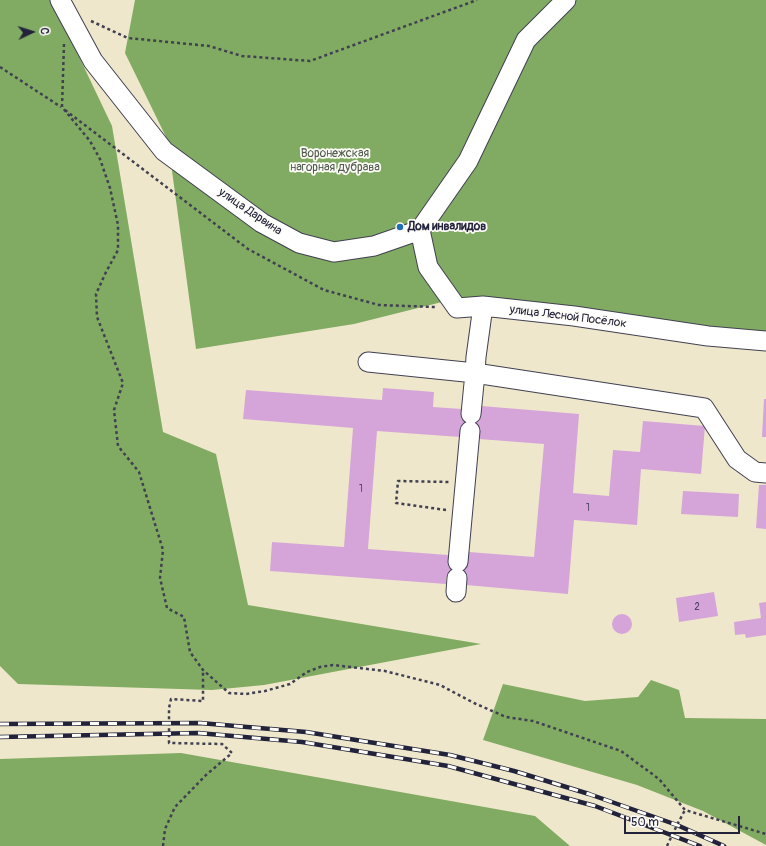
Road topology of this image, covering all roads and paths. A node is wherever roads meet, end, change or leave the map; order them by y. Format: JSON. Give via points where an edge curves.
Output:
{"nodes":[{"id":1,"x":478,"y":0,"type":"edge"},
{"id":2,"x":566,"y":0,"type":"edge"},
{"id":3,"x":62,"y":5,"type":"edge"},
{"id":4,"x":64,"y":39,"type":"dead end"},
{"id":5,"x":420,"y":230,"type":"junction"},
{"id":6,"x":483,"y":306,"type":"junction"},
{"id":7,"x":766,"y":341,"type":"edge"},
{"id":8,"x":368,"y":362,"type":"dead end"},
{"id":9,"x":475,"y":373,"type":"junction"},
{"id":10,"x":766,"y":473,"type":"edge"},
{"id":11,"x":465,"y":482,"type":"junction"},
{"id":12,"x":462,"y":512,"type":"junction"},
{"id":13,"x":457,"y":577,"type":"dead end"},
{"id":14,"x":203,"y":670,"type":"junction"},
{"id":15,"x":685,"y":810,"type":"junction"},
{"id":16,"x":766,"y":834,"type":"edge"},
{"id":17,"x":163,"y":846,"type":"edge"},
{"id":18,"x":668,"y":846,"type":"edge"}],
"edges":[{"from":1,"to":3,"type":"path","via":[[310,61],[242,56],[209,46],[128,38]]},
{"from":2,"to":5,"type":"street","via":[[526,40],[468,161]]},
{"from":3,"to":5,"type":"street","name":"улица Дарвина","via":[[93,61],[164,151],[262,223],[299,243],[334,252],[374,246]]},
{"from":4,"to":14,"type":"path","via":[[62,107],[90,141],[100,159],[110,188],[118,225],[118,250],[96,294],[97,318],[123,383],[114,410],[118,446],[139,472],[163,550],[160,578],[167,608],[184,617],[190,652]]},
{"from":5,"to":6,"type":"street","name":"улица Лесной Посёлок","via":[[428,267],[457,308]]},
{"from":6,"to":7,"type":"street","name":"улица Лесной Посёлок","via":[[574,316],[708,336]]},
{"from":6,"to":9,"type":"street"},
{"from":8,"to":9,"type":"street"},
{"from":9,"to":10,"type":"street","via":[[704,408],[737,459],[755,472]]},
{"from":9,"to":11,"type":"street"},
{"from":11,"to":12,"type":"street"},
{"from":11,"to":12,"type":"path","via":[[398,481],[396,503]]},
{"from":12,"to":13,"type":"street"},
{"from":14,"to":15,"type":"path","via":[[229,693],[240,694],[290,684],[307,672],[333,665],[385,670],[440,685],[506,717],[534,721],[621,751],[659,779]]},
{"from":14,"to":17,"type":"path","via":[[203,701],[171,699],[169,743],[222,744],[232,752],[175,807],[165,829]]},
{"from":15,"to":16,"type":"path"},
{"from":15,"to":18,"type":"path"}]}
